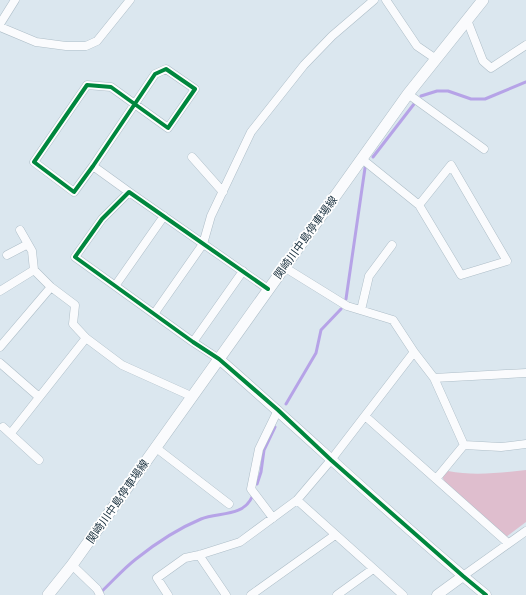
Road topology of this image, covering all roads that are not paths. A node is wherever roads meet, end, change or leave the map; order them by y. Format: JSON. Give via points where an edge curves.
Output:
{"nodes":[{"id":1,"x":14,"y":0,"type":"edge"},
{"id":2,"x":130,"y":0,"type":"edge"},
{"id":3,"x":374,"y":0,"type":"edge"},
{"id":4,"x":386,"y":0,"type":"edge"},
{"id":5,"x":483,"y":0,"type":"edge"},
{"id":6,"x":467,"y":20,"type":"junction"},
{"id":7,"x":0,"y":24,"type":"edge"},
{"id":8,"x":0,"y":27,"type":"edge"},
{"id":9,"x":526,"y":45,"type":"edge"},
{"id":10,"x":436,"y":59,"type":"junction"},
{"id":11,"x":408,"y":94,"type":"junction"},
{"id":12,"x":135,"y":104,"type":"junction"},
{"id":13,"x":484,"y":149,"type":"dead end"},
{"id":14,"x":192,"y":157,"type":"dead end"},
{"id":15,"x":362,"y":158,"type":"junction"},
{"id":16,"x":93,"y":166,"type":"junction"},
{"id":17,"x":128,"y":192,"type":"junction"},
{"id":18,"x":223,"y":192,"type":"junction"},
{"id":19,"x":419,"y":205,"type":"junction"},
{"id":20,"x":164,"y":216,"type":"junction"},
{"id":21,"x":20,"y":230,"type":"dead end"},
{"id":22,"x":28,"y":244,"type":"junction"},
{"id":23,"x":203,"y":244,"type":"junction"},
{"id":24,"x":392,"y":245,"type":"dead end"},
{"id":25,"x":7,"y":256,"type":"dead end"},
{"id":26,"x":284,"y":267,"type":"junction"},
{"id":27,"x":34,"y":270,"type":"junction"},
{"id":28,"x":243,"y":271,"type":"junction"},
{"id":29,"x":115,"y":286,"type":"junction"},
{"id":30,"x":51,"y":287,"type":"junction"},
{"id":31,"x":268,"y":289,"type":"junction"},
{"id":32,"x":0,"y":291,"type":"edge"},
{"id":33,"x":360,"y":310,"type":"junction"},
{"id":34,"x":154,"y":314,"type":"junction"},
{"id":35,"x":86,"y":338,"type":"junction"},
{"id":36,"x":193,"y":342,"type":"junction"},
{"id":37,"x":0,"y":347,"type":"edge"},
{"id":38,"x":414,"y":352,"type":"junction"},
{"id":39,"x":219,"y":359,"type":"junction"},
{"id":40,"x":0,"y":363,"type":"edge"},
{"id":41,"x":526,"y":373,"type":"edge"},
{"id":42,"x":434,"y":378,"type":"junction"},
{"id":43,"x":191,"y":396,"type":"junction"},
{"id":44,"x":39,"y":397,"type":"junction"},
{"id":45,"x":278,"y":410,"type":"junction"},
{"id":46,"x":365,"y":416,"type":"junction"},
{"id":47,"x":3,"y":427,"type":"dead end"},
{"id":48,"x":11,"y":433,"type":"junction"},
{"id":49,"x":526,"y":444,"type":"edge"},
{"id":50,"x":464,"y":445,"type":"junction"},
{"id":51,"x":155,"y":447,"type":"junction"},
{"id":52,"x":39,"y":460,"type":"dead end"},
{"id":53,"x":331,"y":460,"type":"junction"},
{"id":54,"x":436,"y":479,"type":"junction"},
{"id":55,"x":297,"y":500,"type":"junction"},
{"id":56,"x":229,"y":504,"type":"dead end"},
{"id":57,"x":273,"y":518,"type":"junction"},
{"id":58,"x":526,"y":531,"type":"edge"},
{"id":59,"x":335,"y":535,"type":"junction"},
{"id":60,"x":508,"y":543,"type":"junction"},
{"id":61,"x":200,"y":555,"type":"junction"},
{"id":62,"x":72,"y":565,"type":"junction"},
{"id":63,"x":374,"y":569,"type":"junction"},
{"id":64,"x":463,"y":576,"type":"junction"},
{"id":65,"x":98,"y":592,"type":"edge"},
{"id":66,"x":48,"y":595,"type":"edge"},
{"id":67,"x":168,"y":595,"type":"edge"},
{"id":68,"x":226,"y":595,"type":"edge"},
{"id":69,"x":251,"y":595,"type":"edge"},
{"id":70,"x":337,"y":595,"type":"edge"},
{"id":71,"x":403,"y":595,"type":"edge"},
{"id":72,"x":438,"y":595,"type":"edge"},
{"id":73,"x":486,"y":595,"type":"edge"}],
"edges":[{"from":1,"to":7,"type":"street"},
{"from":2,"to":8,"type":"street","via":[[97,41],[86,46],[36,42]]},
{"from":3,"to":18,"type":"street","via":[[332,36],[304,65],[251,132]]},
{"from":4,"to":10,"type":"street","via":[[417,46]]},
{"from":5,"to":6,"type":"main road","name":"関崎川中島停車場線"},
{"from":6,"to":9,"type":"street","via":[[483,61],[491,68]]},
{"from":6,"to":10,"type":"main road","name":"関崎川中島停車場線"},
{"from":10,"to":11,"type":"main road","name":"関崎川中島停車場線"},
{"from":11,"to":13,"type":"street"},
{"from":11,"to":15,"type":"main road","name":"関崎川中島停車場線"},
{"from":12,"to":12,"type":"street","via":[[168,128],[195,89],[166,69],[155,74]]},
{"from":12,"to":16,"type":"street"},
{"from":12,"to":16,"type":"street","via":[[111,87],[87,85],[34,162],[74,192]]},
{"from":14,"to":18,"type":"street"},
{"from":15,"to":19,"type":"street"},
{"from":15,"to":26,"type":"main road","name":"関崎川中島停車場線"},
{"from":16,"to":17,"type":"street"},
{"from":17,"to":20,"type":"street"},
{"from":17,"to":29,"type":"street","via":[[102,219],[75,257]]},
{"from":18,"to":23,"type":"street","via":[[211,216]]},
{"from":19,"to":19,"type":"street","via":[[461,275],[508,261],[450,165]]},
{"from":20,"to":23,"type":"street"},
{"from":20,"to":29,"type":"street"},
{"from":21,"to":22,"type":"street"},
{"from":22,"to":25,"type":"street"},
{"from":22,"to":27,"type":"street","via":[[32,251]]},
{"from":23,"to":28,"type":"street"},
{"from":23,"to":34,"type":"street"},
{"from":24,"to":33,"type":"street","via":[[369,276]]},
{"from":26,"to":31,"type":"main road","name":"関崎川中島停車場線"},
{"from":26,"to":33,"type":"street","via":[[347,306]]},
{"from":27,"to":30,"type":"street"},
{"from":27,"to":32,"type":"street"},
{"from":28,"to":31,"type":"street"},
{"from":28,"to":36,"type":"street"},
{"from":29,"to":34,"type":"street"},
{"from":30,"to":35,"type":"street","via":[[75,305],[73,324]]},
{"from":30,"to":37,"type":"street"},
{"from":31,"to":39,"type":"main road","name":"関崎川中島停車場線"},
{"from":33,"to":38,"type":"street","via":[[393,320]]},
{"from":34,"to":36,"type":"street"},
{"from":35,"to":43,"type":"street","via":[[122,365]]},
{"from":35,"to":44,"type":"street"},
{"from":36,"to":39,"type":"street"},
{"from":38,"to":42,"type":"street"},
{"from":38,"to":46,"type":"street"},
{"from":39,"to":43,"type":"main road","name":"関崎川中島停車場線"},
{"from":39,"to":45,"type":"street"},
{"from":40,"to":44,"type":"street"},
{"from":41,"to":42,"type":"street"},
{"from":42,"to":50,"type":"street"},
{"from":43,"to":51,"type":"main road","name":"関崎川中島停車場線"},
{"from":44,"to":48,"type":"street"},
{"from":45,"to":53,"type":"street"},
{"from":45,"to":57,"type":"street","via":[[259,449],[251,489]]},
{"from":46,"to":53,"type":"street"},
{"from":46,"to":54,"type":"street"},
{"from":47,"to":48,"type":"street"},
{"from":48,"to":52,"type":"street"},
{"from":49,"to":50,"type":"street","via":[[501,447]]},
{"from":50,"to":54,"type":"street"},
{"from":51,"to":56,"type":"street"},
{"from":51,"to":62,"type":"main road","name":"関崎川中島停車場線"},
{"from":53,"to":55,"type":"street"},
{"from":53,"to":64,"type":"street"},
{"from":54,"to":60,"type":"street"},
{"from":55,"to":57,"type":"street"},
{"from":55,"to":59,"type":"street"},
{"from":57,"to":61,"type":"street","via":[[240,542]]},
{"from":58,"to":60,"type":"street"},
{"from":59,"to":63,"type":"street"},
{"from":59,"to":69,"type":"street"},
{"from":60,"to":64,"type":"street"},
{"from":61,"to":67,"type":"street","via":[[184,558],[157,578]]},
{"from":61,"to":68,"type":"street"},
{"from":62,"to":65,"type":"street"},
{"from":62,"to":66,"type":"main road","name":"関崎川中島停車場線"},
{"from":63,"to":70,"type":"street"},
{"from":63,"to":71,"type":"street"},
{"from":64,"to":72,"type":"street"},
{"from":64,"to":73,"type":"street"}]}
